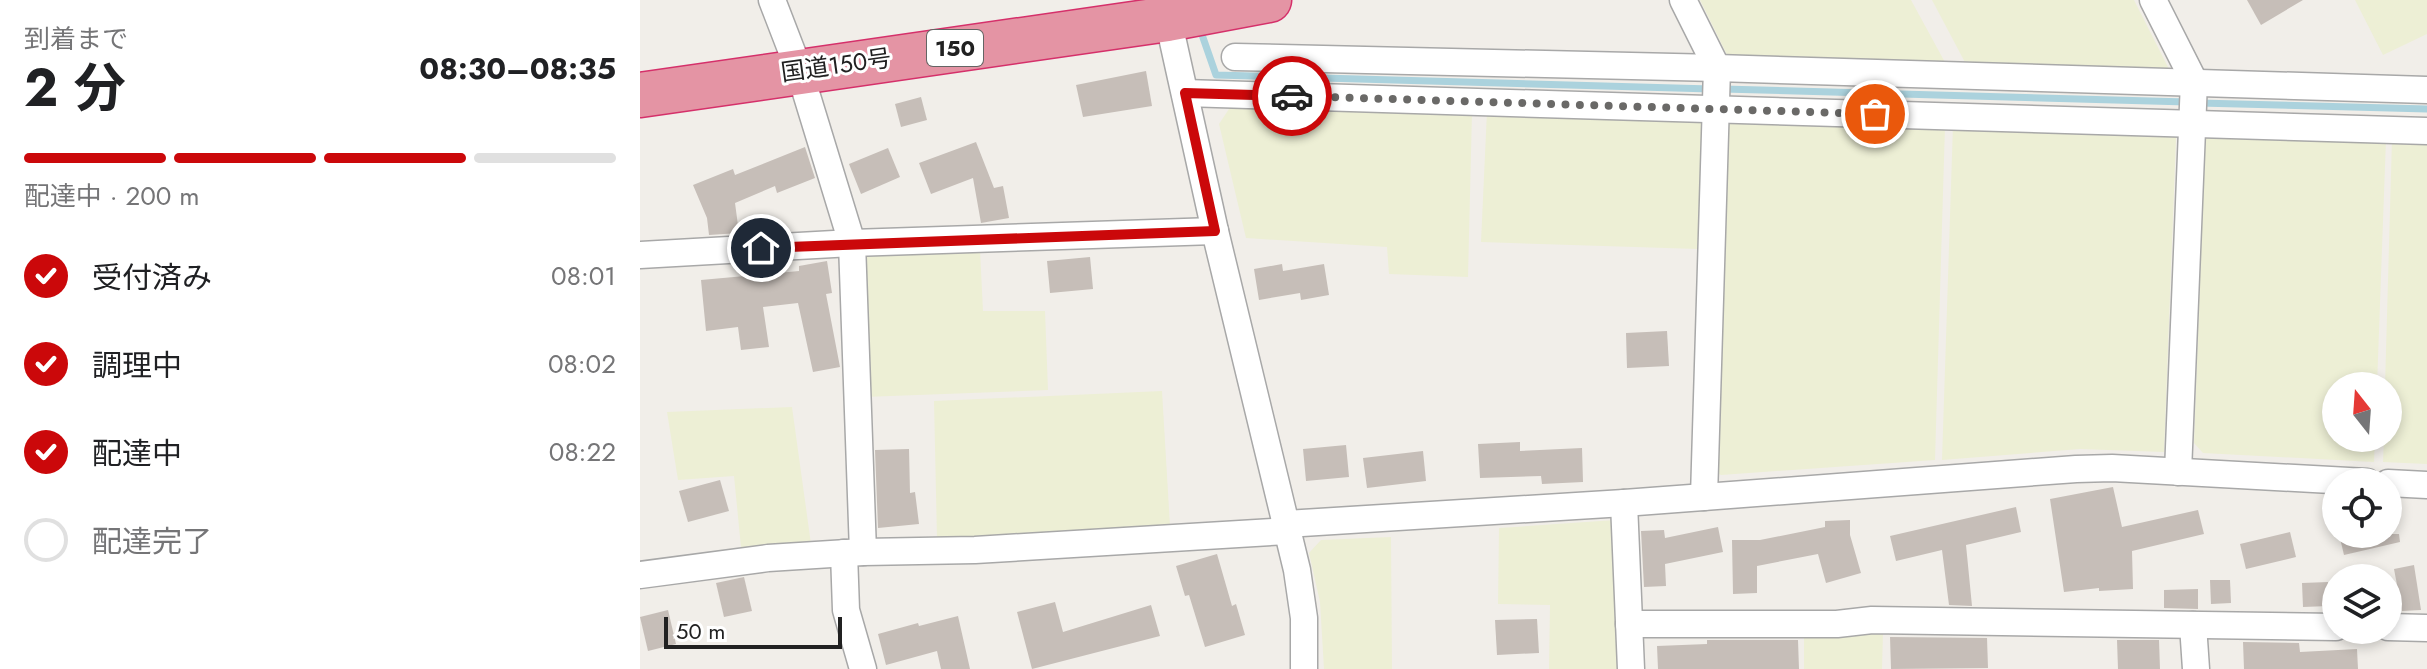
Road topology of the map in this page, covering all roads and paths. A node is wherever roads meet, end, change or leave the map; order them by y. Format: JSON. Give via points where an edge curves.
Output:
{"nodes":[{"id":1,"x":772,"y":0,"type":"edge"},
{"id":2,"x":1269,"y":0,"type":"edge"},
{"id":3,"x":1683,"y":0,"type":"edge"},
{"id":4,"x":2153,"y":0,"type":"edge"},
{"id":5,"x":1168,"y":19,"type":"junction"},
{"id":6,"x":1235,"y":57,"type":"dead end"},
{"id":7,"x":1331,"y":58,"type":"junction"},
{"id":8,"x":1717,"y":68,"type":"junction"},
{"id":9,"x":799,"y":70,"type":"junction"},
{"id":10,"x":2194,"y":81,"type":"junction"},
{"id":11,"x":2427,"y":90,"type":"edge"},
{"id":12,"x":1185,"y":93,"type":"junction"},
{"id":13,"x":640,"y":95,"type":"edge"},
{"id":14,"x":1330,"y":98,"type":"junction"},
{"id":15,"x":1716,"y":110,"type":"junction"},
{"id":16,"x":2192,"y":122,"type":"junction"},
{"id":17,"x":2427,"y":131,"type":"edge"},
{"id":18,"x":1215,"y":231,"type":"junction"},
{"id":19,"x":852,"y":243,"type":"junction"},
{"id":20,"x":640,"y":255,"type":"edge"},
{"id":21,"x":2178,"y":472,"type":"junction"},
{"id":22,"x":2322,"y":480,"type":"edge"},
{"id":23,"x":2402,"y":484,"type":"edge"},
{"id":24,"x":2427,"y":485,"type":"edge"},
{"id":25,"x":1704,"y":497,"type":"junction"},
{"id":26,"x":1624,"y":503,"type":"junction"},
{"id":27,"x":1287,"y":528,"type":"junction"},
{"id":28,"x":853,"y":553,"type":"junction"},
{"id":29,"x":640,"y":575,"type":"edge"},
{"id":30,"x":1629,"y":624,"type":"junction"},
{"id":31,"x":2193,"y":625,"type":"junction"},
{"id":32,"x":2322,"y":627,"type":"edge"},
{"id":33,"x":2402,"y":627,"type":"edge"},
{"id":34,"x":2427,"y":628,"type":"edge"},
{"id":35,"x":863,"y":669,"type":"edge"},
{"id":36,"x":1304,"y":669,"type":"edge"},
{"id":37,"x":1631,"y":669,"type":"edge"},
{"id":38,"x":2196,"y":669,"type":"edge"}],
"edges":[{"from":1,"to":9,"type":"street"},
{"from":2,"to":5,"type":"highway","name":"国道150号","number":"150"},
{"from":3,"to":8,"type":"street"},
{"from":4,"to":10,"type":"street"},
{"from":5,"to":9,"type":"highway","name":"国道150号","number":"150"},
{"from":5,"to":12,"type":"street"},
{"from":6,"to":7,"type":"street"},
{"from":7,"to":8,"type":"street"},
{"from":7,"to":14,"type":"street"},
{"from":8,"to":10,"type":"street"},
{"from":8,"to":15,"type":"street"},
{"from":9,"to":13,"type":"highway","name":"国道150号","number":"150"},
{"from":9,"to":19,"type":"street"},
{"from":10,"to":11,"type":"street"},
{"from":10,"to":16,"type":"street"},
{"from":12,"to":14,"type":"street"},
{"from":12,"to":18,"type":"street"},
{"from":14,"to":15,"type":"street"},
{"from":15,"to":16,"type":"street"},
{"from":15,"to":25,"type":"street"},
{"from":16,"to":17,"type":"street"},
{"from":16,"to":21,"type":"street"},
{"from":18,"to":19,"type":"street"},
{"from":18,"to":27,"type":"street"},
{"from":19,"to":20,"type":"street"},
{"from":19,"to":28,"type":"street"},
{"from":21,"to":22,"type":"street"},
{"from":21,"to":25,"type":"street","via":[[2076,469]]},
{"from":23,"to":24,"type":"street"},
{"from":25,"to":26,"type":"street"},
{"from":26,"to":27,"type":"street"},
{"from":26,"to":30,"type":"street"},
{"from":27,"to":28,"type":"street","via":[[975,550]]},
{"from":27,"to":36,"type":"street","via":[[1304,618]]},
{"from":28,"to":29,"type":"street"},
{"from":28,"to":35,"type":"street","via":[[846,610]]},
{"from":30,"to":31,"type":"street","via":[[1872,620]]},
{"from":30,"to":37,"type":"street"},
{"from":31,"to":32,"type":"street"},
{"from":31,"to":38,"type":"street"},
{"from":33,"to":34,"type":"street"}]}
